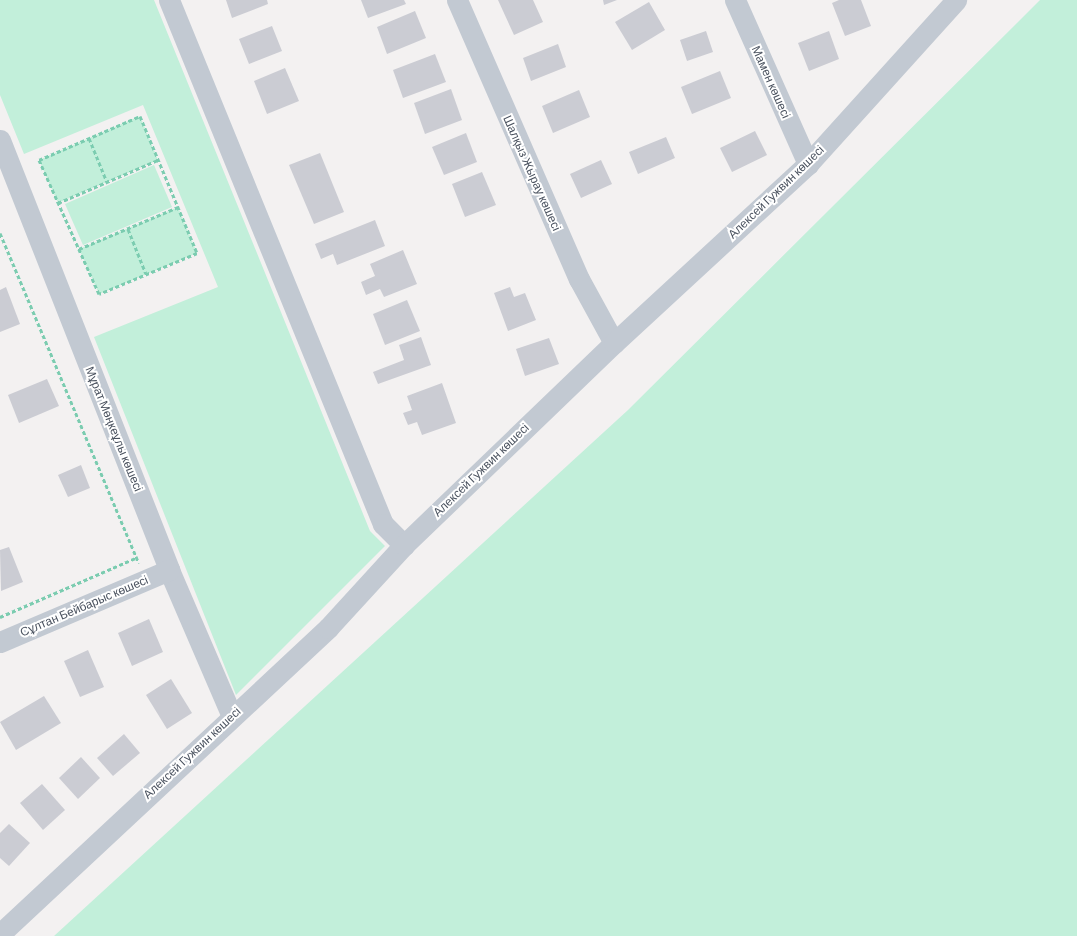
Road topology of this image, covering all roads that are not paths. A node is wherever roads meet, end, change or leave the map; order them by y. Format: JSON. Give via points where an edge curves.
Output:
{"nodes":[{"id":1,"x":169,"y":0,"type":"edge"},
{"id":2,"x":457,"y":0,"type":"edge"},
{"id":3,"x":735,"y":0,"type":"edge"},
{"id":4,"x":956,"y":0,"type":"edge"},
{"id":5,"x":0,"y":140,"type":"edge"},
{"id":6,"x":808,"y":164,"type":"junction"},
{"id":7,"x":614,"y":343,"type":"junction"},
{"id":8,"x":404,"y":544,"type":"junction"},
{"id":9,"x":169,"y":570,"type":"junction"},
{"id":10,"x":0,"y":642,"type":"edge"},
{"id":11,"x":232,"y":716,"type":"junction"},
{"id":12,"x":0,"y":934,"type":"edge"}],
"edges":[{"from":1,"to":8,"type":"street","via":[[383,524]]},
{"from":2,"to":7,"type":"street","name":"Шалқыз Жырау көшесі","via":[[579,279]]},
{"from":3,"to":6,"type":"street","name":"Мамен көшесі"},
{"from":4,"to":6,"type":"street","name":"Алексей Гужвин көшесі"},
{"from":5,"to":9,"type":"street","name":"Мұрат Мөңкеұлы көшесі"},
{"from":6,"to":7,"type":"street","name":"Алексей Гужвин көшесі"},
{"from":7,"to":8,"type":"street","name":"Алексей Гужвин көшесі"},
{"from":8,"to":11,"type":"street","name":"Алексей Гужвин көшесі","via":[[328,628]]},
{"from":9,"to":10,"type":"street","name":"Сұлтан Бейбарыс көшесі"},
{"from":9,"to":11,"type":"street","name":"Мұрат Мөңкеұлы көшесі"},
{"from":11,"to":12,"type":"street","name":"Алексей Гужвин көшесі"}]}
